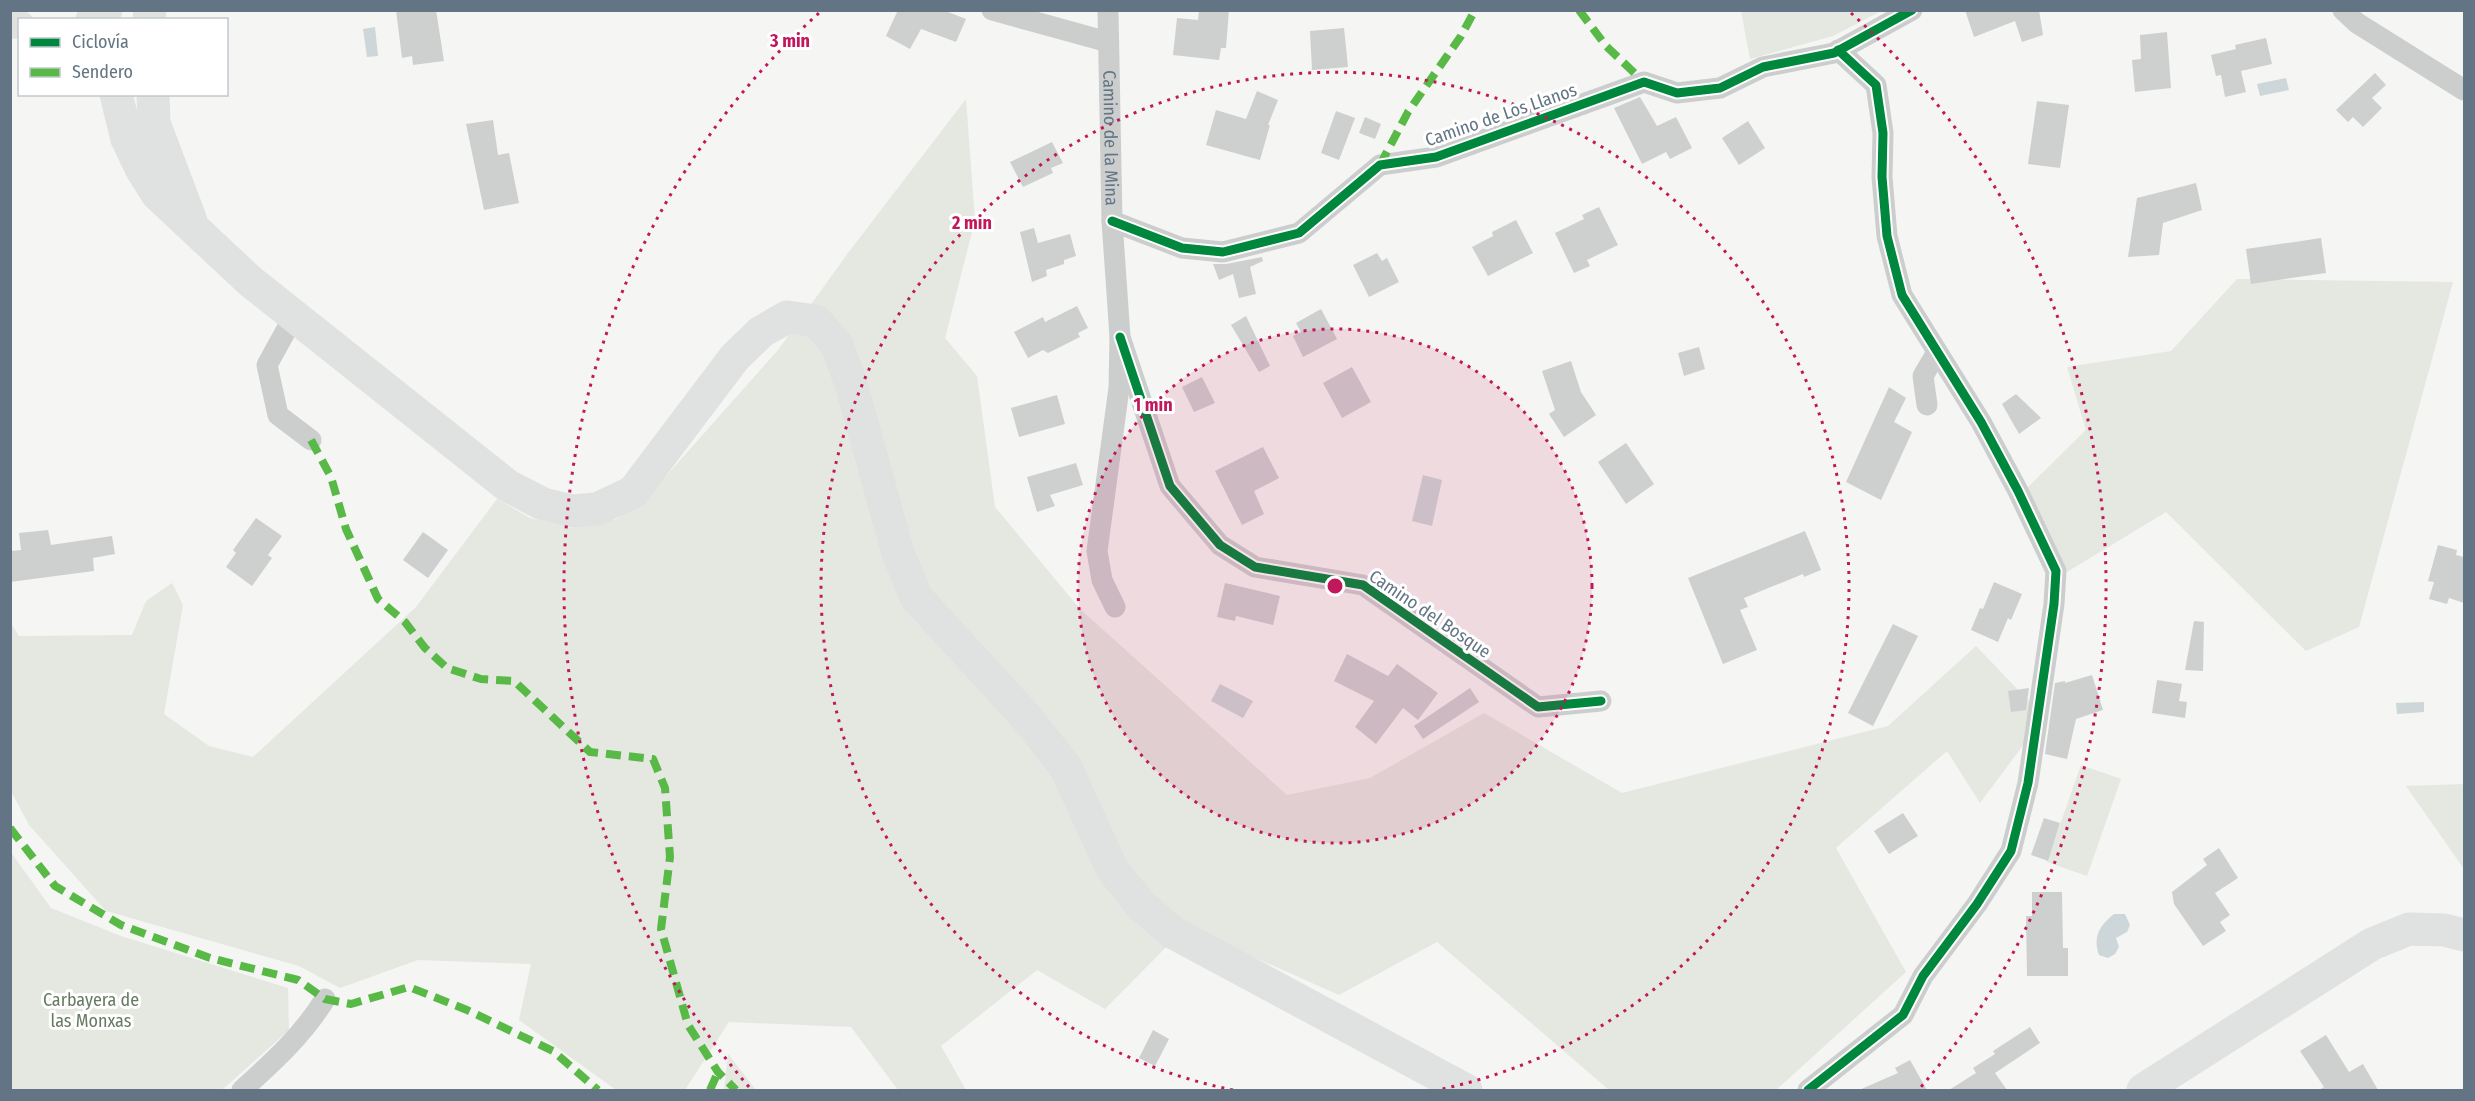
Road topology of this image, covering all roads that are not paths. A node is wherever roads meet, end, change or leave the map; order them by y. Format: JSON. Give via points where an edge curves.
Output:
{"nodes":[{"id":1,"x":992,"y":10,"type":"edge"},
{"id":2,"x":1108,"y":10,"type":"edge"},
{"id":3,"x":1912,"y":10,"type":"edge"},
{"id":4,"x":2343,"y":10,"type":"edge"},
{"id":5,"x":1108,"y":42,"type":"junction"},
{"id":6,"x":1838,"y":50,"type":"junction"},
{"id":7,"x":2464,"y":90,"type":"edge"},
{"id":8,"x":116,"y":96,"type":"edge"},
{"id":9,"x":151,"y":104,"type":"edge"},
{"id":10,"x":1112,"y":221,"type":"junction"},
{"id":11,"x":193,"y":225,"type":"junction"},
{"id":12,"x":294,"y":316,"type":"junction"},
{"id":13,"x":1120,"y":337,"type":"junction"},
{"id":14,"x":1937,"y":352,"type":"junction"},
{"id":15,"x":1927,"y":405,"type":"dead end"},
{"id":16,"x":311,"y":440,"type":"dead end"},
{"id":17,"x":1115,"y":607,"type":"dead end"},
{"id":18,"x":1601,"y":701,"type":"dead end"},
{"id":19,"x":2464,"y":935,"type":"edge"},
{"id":20,"x":326,"y":999,"type":"dead end"},
{"id":21,"x":242,"y":1090,"type":"edge"},
{"id":22,"x":1466,"y":1090,"type":"edge"},
{"id":23,"x":1808,"y":1090,"type":"edge"},
{"id":24,"x":2143,"y":1090,"type":"edge"}],
"edges":[{"from":1,"to":5,"type":"street"},
{"from":2,"to":5,"type":"street","name":"Camino de la Mina"},
{"from":3,"to":6,"type":"street","name":"Camino de Los Llanos"},
{"from":4,"to":7,"type":"street","via":[[2357,23]]},
{"from":5,"to":10,"type":"street","name":"Camino de la Mina"},
{"from":6,"to":10,"type":"street","name":"Camino de Los Llanos","via":[[1763,67],[1720,88],[1677,93],[1644,82],[1436,157],[1380,165],[1299,233],[1223,252],[1182,248]]},
{"from":6,"to":14,"type":"street","via":[[1876,85],[1883,133],[1887,236],[1902,295]]},
{"from":8,"to":11,"type":"highway","via":[[127,139],[142,170],[158,194]]},
{"from":9,"to":11,"type":"highway"},
{"from":10,"to":13,"type":"street","name":"Camino de la Mina"},
{"from":11,"to":12,"type":"highway","via":[[250,281]]},
{"from":12,"to":16,"type":"street","via":[[267,365],[279,415]]},
{"from":12,"to":22,"type":"highway","via":[[508,486],[543,504],[572,511],[597,509],[633,492],[735,357],[761,332],[787,317],[816,321],[837,345],[898,553],[916,597],[1027,718],[1066,768],[1112,869],[1141,905],[1172,932]]},
{"from":13,"to":17,"type":"street","via":[[1119,388],[1097,550],[1102,580]]},
{"from":13,"to":18,"type":"street","name":"Camino del Bosque","via":[[1170,486],[1220,545],[1255,567],[1363,585],[1539,707]]},
{"from":14,"to":15,"type":"street","via":[[1923,376]]},
{"from":14,"to":23,"type":"street","via":[[1981,422],[2056,571],[2028,783],[2011,851],[1923,976],[1903,1015]]},
{"from":19,"to":24,"type":"highway","via":[[2409,929],[2372,944]]},
{"from":20,"to":21,"type":"street","via":[[304,1031]]}]}
